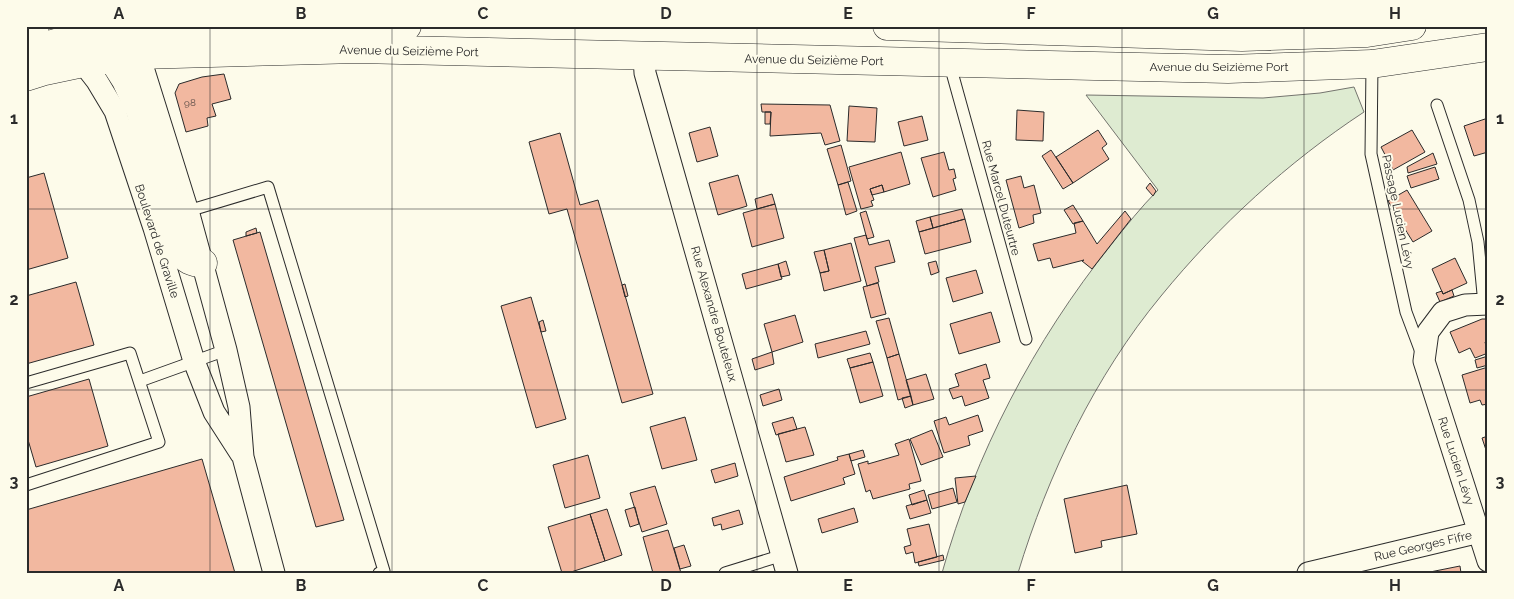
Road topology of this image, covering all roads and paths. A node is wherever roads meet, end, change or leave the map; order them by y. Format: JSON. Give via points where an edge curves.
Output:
{"nodes":[{"id":1,"x":35,"y":26,"type":"edge"},
{"id":2,"x":407,"y":26,"type":"edge"},
{"id":3,"x":887,"y":26,"type":"edge"},
{"id":4,"x":1412,"y":26,"type":"edge"},
{"id":5,"x":26,"y":29,"type":"edge"},
{"id":6,"x":133,"y":38,"type":"edge"},
{"id":7,"x":104,"y":40,"type":"edge"},
{"id":8,"x":75,"y":43,"type":"edge"},
{"id":9,"x":1488,"y":47,"type":"edge"},
{"id":10,"x":26,"y":51,"type":"edge"},
{"id":11,"x":644,"y":56,"type":"junction"},
{"id":12,"x":952,"y":64,"type":"junction"},
{"id":13,"x":1372,"y":64,"type":"junction"},
{"id":14,"x":26,"y":78,"type":"edge"},
{"id":15,"x":1437,"y":105,"type":"dead end"},
{"id":16,"x":188,"y":211,"type":"junction"},
{"id":17,"x":203,"y":263,"type":"junction"},
{"id":18,"x":1486,"y":304,"type":"edge"},
{"id":19,"x":1026,"y":339,"type":"dead end"},
{"id":20,"x":226,"y":350,"type":"junction"},
{"id":21,"x":194,"y":361,"type":"junction"},
{"id":22,"x":1424,"y":361,"type":"junction"},
{"id":23,"x":140,"y":381,"type":"junction"},
{"id":24,"x":26,"y":383,"type":"edge"},
{"id":25,"x":243,"y":456,"type":"junction"},
{"id":26,"x":26,"y":485,"type":"edge"},
{"id":27,"x":1483,"y":532,"type":"edge"},
{"id":28,"x":1488,"y":561,"type":"edge"},
{"id":29,"x":785,"y":564,"type":"edge"},
{"id":30,"x":274,"y":573,"type":"edge"},
{"id":31,"x":379,"y":573,"type":"edge"},
{"id":32,"x":725,"y":573,"type":"edge"},
{"id":33,"x":1308,"y":573,"type":"edge"}],
"edges":[{"from":1,"to":5,"type":"main road"},
{"from":2,"to":6,"type":"main road","via":[[261,27],[168,32]]},
{"from":3,"to":4,"type":"main road","via":[[1242,37],[1367,33]]},
{"from":6,"to":7,"type":"main road"},
{"from":6,"to":11,"type":"main road","name":"Avenue du Seizième Port"},
{"from":6,"to":16,"type":"street","name":"Boulevard de Graville"},
{"from":7,"to":8,"type":"main road"},
{"from":7,"to":17,"type":"main road","via":[[140,110],[180,250],[193,263]]},
{"from":8,"to":10,"type":"main road"},
{"from":8,"to":14,"type":"main road","via":[[45,71]]},
{"from":8,"to":21,"type":"street","name":"Boulevard de Graville","via":[[114,111]]},
{"from":9,"to":13,"type":"main road","name":"Avenue du Seizième Port"},
{"from":11,"to":12,"type":"main road","name":"Avenue du Seizième Port"},
{"from":11,"to":29,"type":"street","name":"Rue Alexandre Bouteleux","via":[[645,73]]},
{"from":12,"to":13,"type":"main road","name":"Avenue du Seizième Port","via":[[1228,69]]},
{"from":12,"to":19,"type":"lane","name":"Rue Marcel Duteurtre"},
{"from":13,"to":22,"type":"lane","name":"Passage Lucien Lévy","via":[[1371,154],[1406,312]]},
{"from":15,"to":18,"type":"lane","via":[[1469,200]]},
{"from":16,"to":17,"type":"street","name":"Boulevard de Graville"},
{"from":16,"to":31,"type":"lane","via":[[268,187],[384,571]]},
{"from":17,"to":20,"type":"street","name":"Boulevard de Graville"},
{"from":18,"to":22,"type":"street","via":[[1465,305],[1443,312],[1428,332]]},
{"from":20,"to":21,"type":"lane"},
{"from":20,"to":25,"type":"street","name":"Boulevard de Graville","via":[[239,407]]},
{"from":21,"to":23,"type":"lane"},
{"from":21,"to":25,"type":"street","name":"Boulevard de Graville","via":[[214,412]]},
{"from":22,"to":27,"type":"street","name":"Rue Lucien Lévy"},
{"from":23,"to":24,"type":"lane","via":[[130,353]]},
{"from":23,"to":26,"type":"lane","via":[[159,442]]},
{"from":25,"to":30,"type":"street","name":"Boulevard de Graville"},
{"from":27,"to":28,"type":"street","name":"Rue Lucien Lévy"},
{"from":27,"to":33,"type":"street","name":"Rue Georges Fifre"},
{"from":29,"to":32,"type":"lane"}]}
